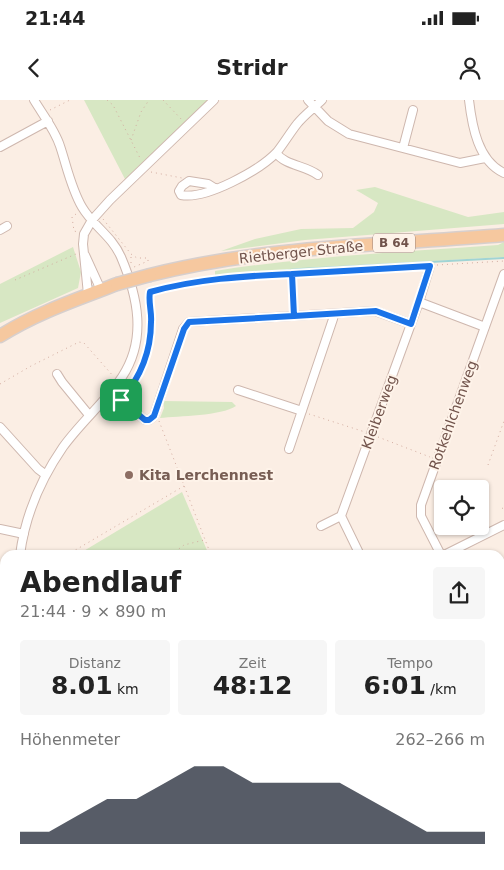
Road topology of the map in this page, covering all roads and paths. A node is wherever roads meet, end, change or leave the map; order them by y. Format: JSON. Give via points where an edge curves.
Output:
{"nodes":[{"id":1,"x":34,"y":100,"type":"edge"},
{"id":2,"x":70,"y":100,"type":"edge"},
{"id":3,"x":107,"y":100,"type":"edge"},
{"id":4,"x":149,"y":100,"type":"edge"},
{"id":5,"x":163,"y":100,"type":"edge"},
{"id":6,"x":214,"y":100,"type":"edge"},
{"id":7,"x":308,"y":100,"type":"edge"},
{"id":8,"x":322,"y":100,"type":"edge"},
{"id":9,"x":469,"y":100,"type":"edge"},
{"id":10,"x":315,"y":107,"type":"junction"},
{"id":11,"x":412,"y":110,"type":"dead end"},
{"id":12,"x":42,"y":113,"type":"junction"},
{"id":13,"x":48,"y":121,"type":"junction"},
{"id":14,"x":188,"y":126,"type":"junction"},
{"id":15,"x":131,"y":140,"type":"junction"},
{"id":16,"x":0,"y":147,"type":"edge"},
{"id":17,"x":402,"y":148,"type":"junction"},
{"id":18,"x":138,"y":153,"type":"dead end"},
{"id":19,"x":276,"y":153,"type":"junction"},
{"id":20,"x":485,"y":158,"type":"junction"},
{"id":21,"x":144,"y":167,"type":"junction"},
{"id":22,"x":504,"y":173,"type":"edge"},
{"id":23,"x":318,"y":175,"type":"dead end"},
{"id":24,"x":189,"y":181,"type":"junction"},
{"id":25,"x":216,"y":189,"type":"junction"},
{"id":26,"x":92,"y":220,"type":"junction"},
{"id":27,"x":107,"y":224,"type":"dead end"},
{"id":28,"x":504,"y":235,"type":"edge"},
{"id":29,"x":84,"y":252,"type":"junction"},
{"id":30,"x":131,"y":254,"type":"junction"},
{"id":31,"x":131,"y":260,"type":"dead end"},
{"id":32,"x":504,"y":261,"type":"edge"},
{"id":33,"x":430,"y":266,"type":"junction"},
{"id":34,"x":130,"y":268,"type":"dead end"},
{"id":35,"x":292,"y":274,"type":"junction"},
{"id":36,"x":504,"y":274,"type":"edge"},
{"id":37,"x":15,"y":280,"type":"dead end"},
{"id":38,"x":102,"y":290,"type":"junction"},
{"id":39,"x":88,"y":294,"type":"junction"},
{"id":40,"x":419,"y":302,"type":"junction"},
{"id":41,"x":334,"y":314,"type":"junction"},
{"id":42,"x":294,"y":316,"type":"junction"},
{"id":43,"x":411,"y":324,"type":"junction"},
{"id":44,"x":485,"y":327,"type":"junction"},
{"id":45,"x":0,"y":336,"type":"edge"},
{"id":46,"x":57,"y":374,"type":"dead end"},
{"id":47,"x":118,"y":374,"type":"dead end"},
{"id":48,"x":0,"y":384,"type":"edge"},
{"id":49,"x":238,"y":390,"type":"dead end"},
{"id":50,"x":110,"y":391,"type":"junction"},
{"id":51,"x":121,"y":400,"type":"junction"},
{"id":52,"x":302,"y":411,"type":"junction"},
{"id":53,"x":89,"y":416,"type":"junction"},
{"id":54,"x":154,"y":416,"type":"junction"},
{"id":55,"x":504,"y":421,"type":"edge"},
{"id":56,"x":0,"y":426,"type":"edge"},
{"id":57,"x":289,"y":449,"type":"dead end"},
{"id":58,"x":488,"y":465,"type":"dead end"},
{"id":59,"x":46,"y":474,"type":"junction"},
{"id":60,"x":184,"y":485,"type":"junction"},
{"id":61,"x":341,"y":516,"type":"junction"},
{"id":62,"x":504,"y":525,"type":"edge"},
{"id":63,"x":321,"y":526,"type":"dead end"},
{"id":64,"x":0,"y":529,"type":"edge"},
{"id":65,"x":24,"y":534,"type":"junction"},
{"id":66,"x":205,"y":540,"type":"junction"},
{"id":67,"x":21,"y":550,"type":"edge"},
{"id":68,"x":75,"y":550,"type":"edge"},
{"id":69,"x":178,"y":550,"type":"edge"},
{"id":70,"x":209,"y":550,"type":"edge"},
{"id":71,"x":358,"y":550,"type":"edge"},
{"id":72,"x":440,"y":550,"type":"edge"},
{"id":73,"x":453,"y":550,"type":"edge"}],
"edges":[{"from":1,"to":12,"type":"street"},
{"from":2,"to":12,"type":"path"},
{"from":3,"to":15,"type":"path","via":[[113,105]]},
{"from":4,"to":15,"type":"path"},
{"from":5,"to":14,"type":"path"},
{"from":6,"to":14,"type":"street"},
{"from":7,"to":10,"type":"street"},
{"from":8,"to":10,"type":"street"},
{"from":9,"to":20,"type":"street","via":[[476,137]]},
{"from":10,"to":17,"type":"street","via":[[328,121],[348,134]]},
{"from":10,"to":19,"type":"street","via":[[298,123]]},
{"from":11,"to":17,"type":"street"},
{"from":12,"to":13,"type":"street"},
{"from":13,"to":16,"type":"street"},
{"from":13,"to":26,"type":"street","via":[[60,144],[74,192]]},
{"from":14,"to":21,"type":"street"},
{"from":15,"to":18,"type":"path"},
{"from":17,"to":20,"type":"street","via":[[460,163]]},
{"from":19,"to":23,"type":"street","via":[[282,161],[310,169]]},
{"from":19,"to":25,"type":"street","via":[[231,184]]},
{"from":20,"to":22,"type":"street"},
{"from":21,"to":24,"type":"path","via":[[149,172]]},
{"from":21,"to":26,"type":"street"},
{"from":24,"to":25,"type":"street","via":[[208,184]]},
{"from":24,"to":25,"type":"street","via":[[179,191],[181,195]]},
{"from":26,"to":29,"type":"street","via":[[84,234]]},
{"from":26,"to":50,"type":"street","via":[[108,236],[122,260],[139,322],[133,356]]},
{"from":27,"to":30,"type":"path"},
{"from":28,"to":38,"type":"main road","name":"Rietberger Straße","number":"B 64","bridge":true,"via":[[261,255],[181,267]]},
{"from":29,"to":37,"type":"path"},
{"from":29,"to":38,"type":"street"},
{"from":29,"to":39,"type":"street"},
{"from":30,"to":31,"type":"path"},
{"from":30,"to":34,"type":"path","via":[[137,258],[148,258],[148,261]]},
{"from":32,"to":33,"type":"path"},
{"from":33,"to":35,"type":"path"},
{"from":33,"to":40,"type":"street","name":"Kleiberweg"},
{"from":35,"to":42,"type":"path"},
{"from":35,"to":51,"type":"path","via":[[187,283],[150,292],[151,338],[146,358],[140,373]]},
{"from":36,"to":44,"type":"street","name":"Rotkehlchenweg"},
{"from":38,"to":39,"type":"main road","name":"Rietberger Straße","number":"B 64"},
{"from":39,"to":45,"type":"main road","name":"Rietberger Straße","number":"B 64"},
{"from":40,"to":43,"type":"street","name":"Kleiberweg"},
{"from":40,"to":44,"type":"street"},
{"from":41,"to":42,"type":"street"},
{"from":41,"to":43,"type":"street","via":[[376,311]]},
{"from":41,"to":52,"type":"street"},
{"from":42,"to":54,"type":"street","via":[[189,322]]},
{"from":43,"to":61,"type":"street","name":"Kleiberweg"},
{"from":44,"to":72,"type":"street","name":"Rotkehlchenweg","via":[[421,505],[421,516]]},
{"from":46,"to":53,"type":"street"},
{"from":47,"to":48,"type":"path","via":[[115,378],[84,343],[79,342]]},
{"from":49,"to":52,"type":"street"},
{"from":50,"to":51,"type":"street"},
{"from":50,"to":53,"type":"street"},
{"from":51,"to":54,"type":"street","via":[[145,420]]},
{"from":52,"to":57,"type":"street"},
{"from":53,"to":59,"type":"street"},
{"from":54,"to":60,"type":"path","via":[[159,420]]},
{"from":55,"to":58,"type":"path"},
{"from":56,"to":59,"type":"street","via":[[38,470]]},
{"from":59,"to":65,"type":"street","via":[[33,501]]},
{"from":60,"to":66,"type":"path"},
{"from":60,"to":68,"type":"path"},
{"from":61,"to":63,"type":"street"},
{"from":61,"to":71,"type":"street"},
{"from":62,"to":73,"type":"street"},
{"from":64,"to":65,"type":"street"},
{"from":65,"to":67,"type":"street"},
{"from":66,"to":69,"type":"path"},
{"from":66,"to":70,"type":"path"}]}
